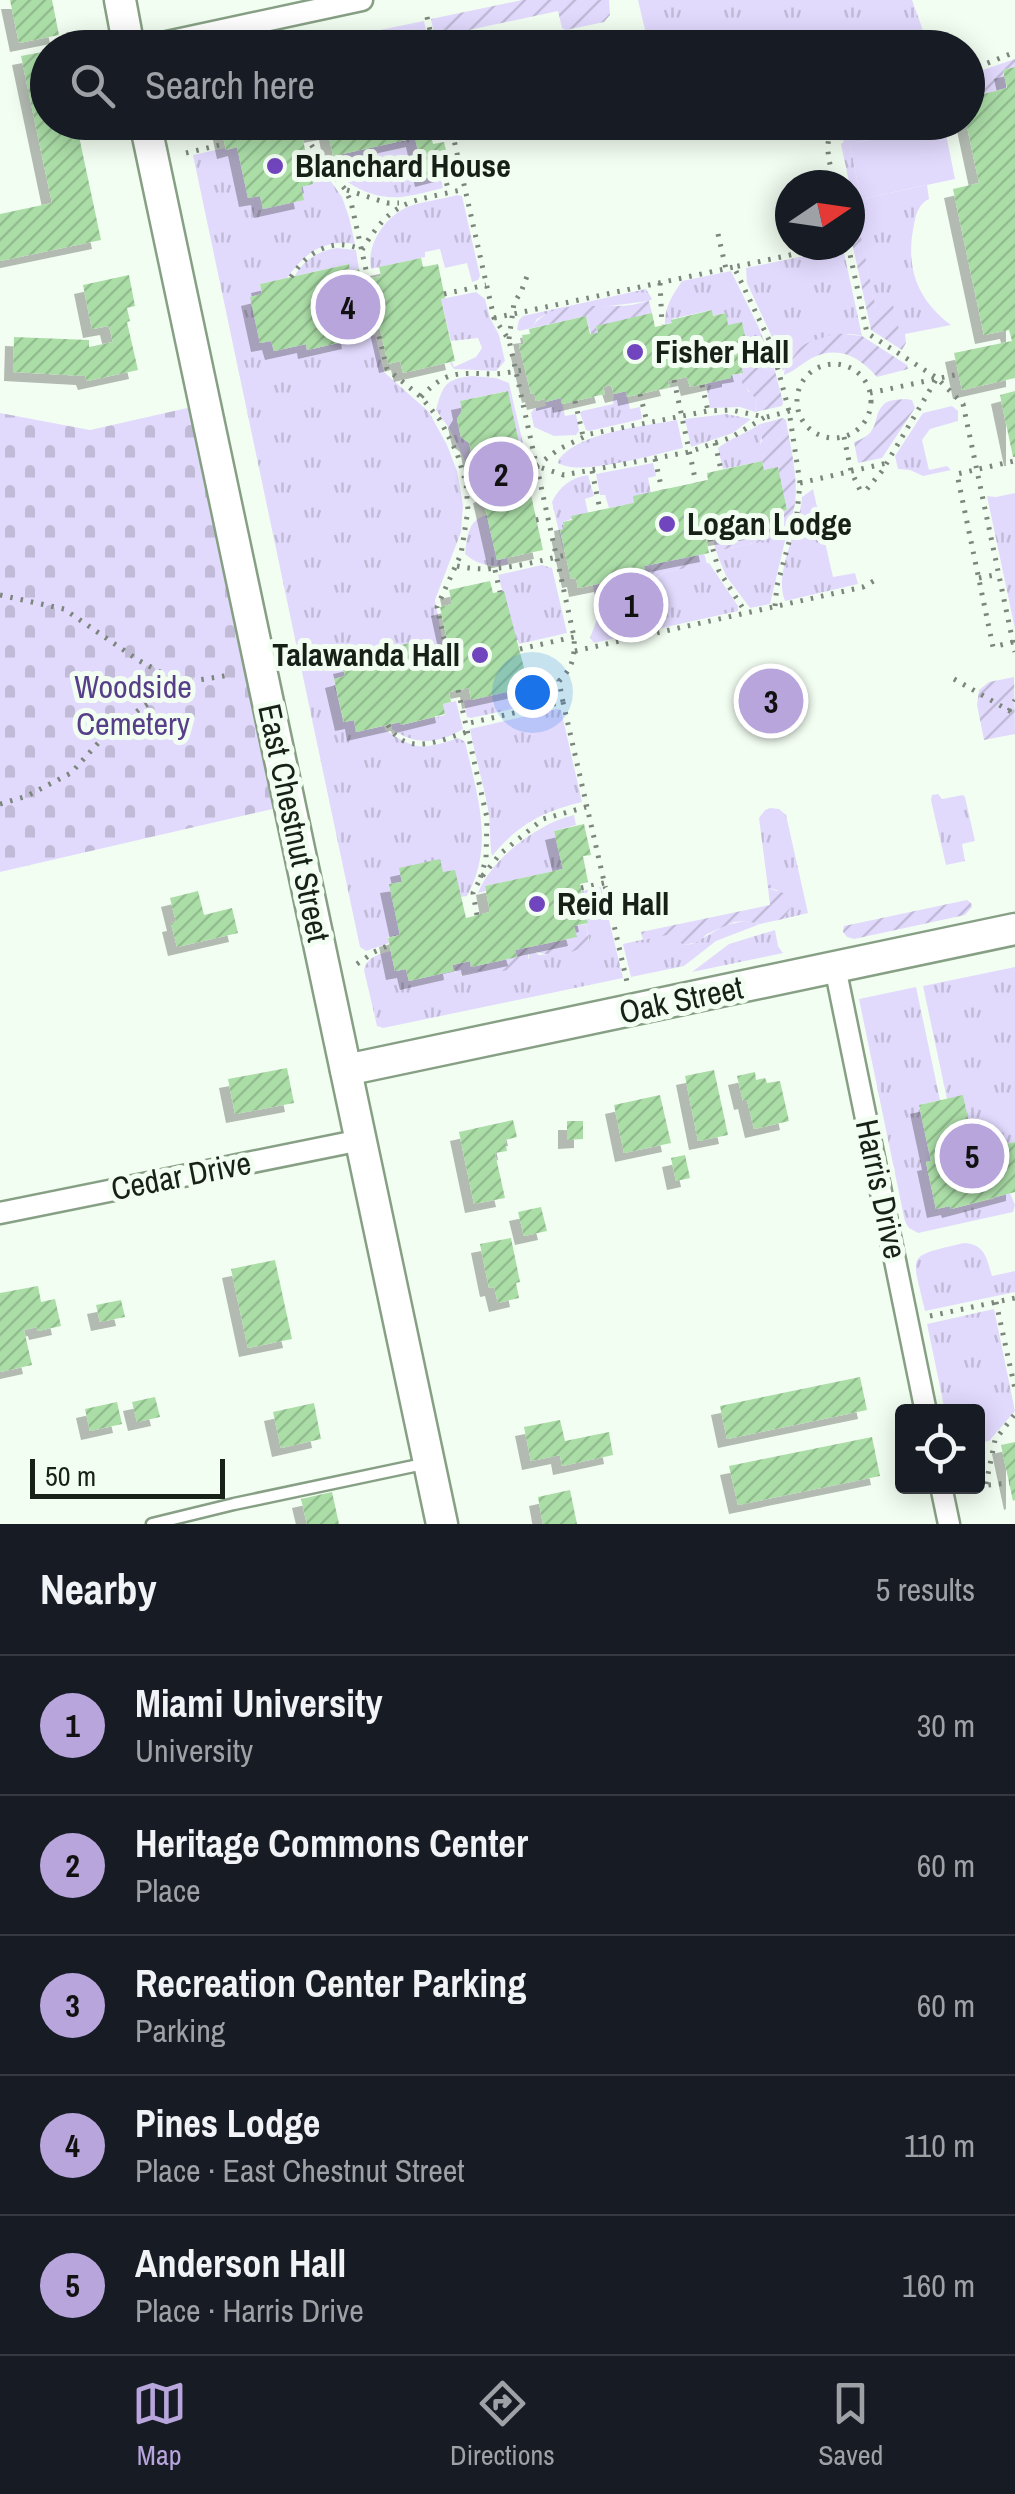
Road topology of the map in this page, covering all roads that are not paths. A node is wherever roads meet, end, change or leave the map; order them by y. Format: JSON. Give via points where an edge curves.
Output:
{"nodes":[{"id":1,"x":120,"y":0,"type":"edge"},
{"id":2,"x":362,"y":0,"type":"edge"},
{"id":3,"x":126,"y":30,"type":"edge"},
{"id":4,"x":223,"y":30,"type":"edge"},
{"id":5,"x":149,"y":140,"type":"edge"},
{"id":6,"x":1015,"y":928,"type":"edge"},
{"id":7,"x":835,"y":967,"type":"junction"},
{"id":8,"x":346,"y":1070,"type":"junction"},
{"id":9,"x":361,"y":1140,"type":"junction"},
{"id":10,"x":0,"y":1213,"type":"edge"},
{"id":11,"x":924,"y":1404,"type":"edge"},
{"id":12,"x":429,"y":1462,"type":"junction"},
{"id":13,"x":943,"y":1494,"type":"edge"},
{"id":14,"x":152,"y":1524,"type":"edge"},
{"id":15,"x":442,"y":1524,"type":"edge"},
{"id":16,"x":949,"y":1524,"type":"edge"}],
"edges":[{"from":1,"to":3,"type":"street"},
{"from":2,"to":4,"type":"street"},
{"from":5,"to":8,"type":"street","name":"East Chestnut Street"},
{"from":6,"to":7,"type":"street","name":"Oak Street"},
{"from":7,"to":8,"type":"street","name":"Oak Street"},
{"from":7,"to":11,"type":"street","name":"Harris Drive"},
{"from":8,"to":9,"type":"street","name":"East Chestnut Street"},
{"from":9,"to":10,"type":"street","name":"Cedar Drive"},
{"from":9,"to":12,"type":"street","name":"East Chestnut Street"},
{"from":12,"to":14,"type":"lane"},
{"from":12,"to":15,"type":"street","name":"East Chestnut Street"},
{"from":13,"to":16,"type":"street"}]}
